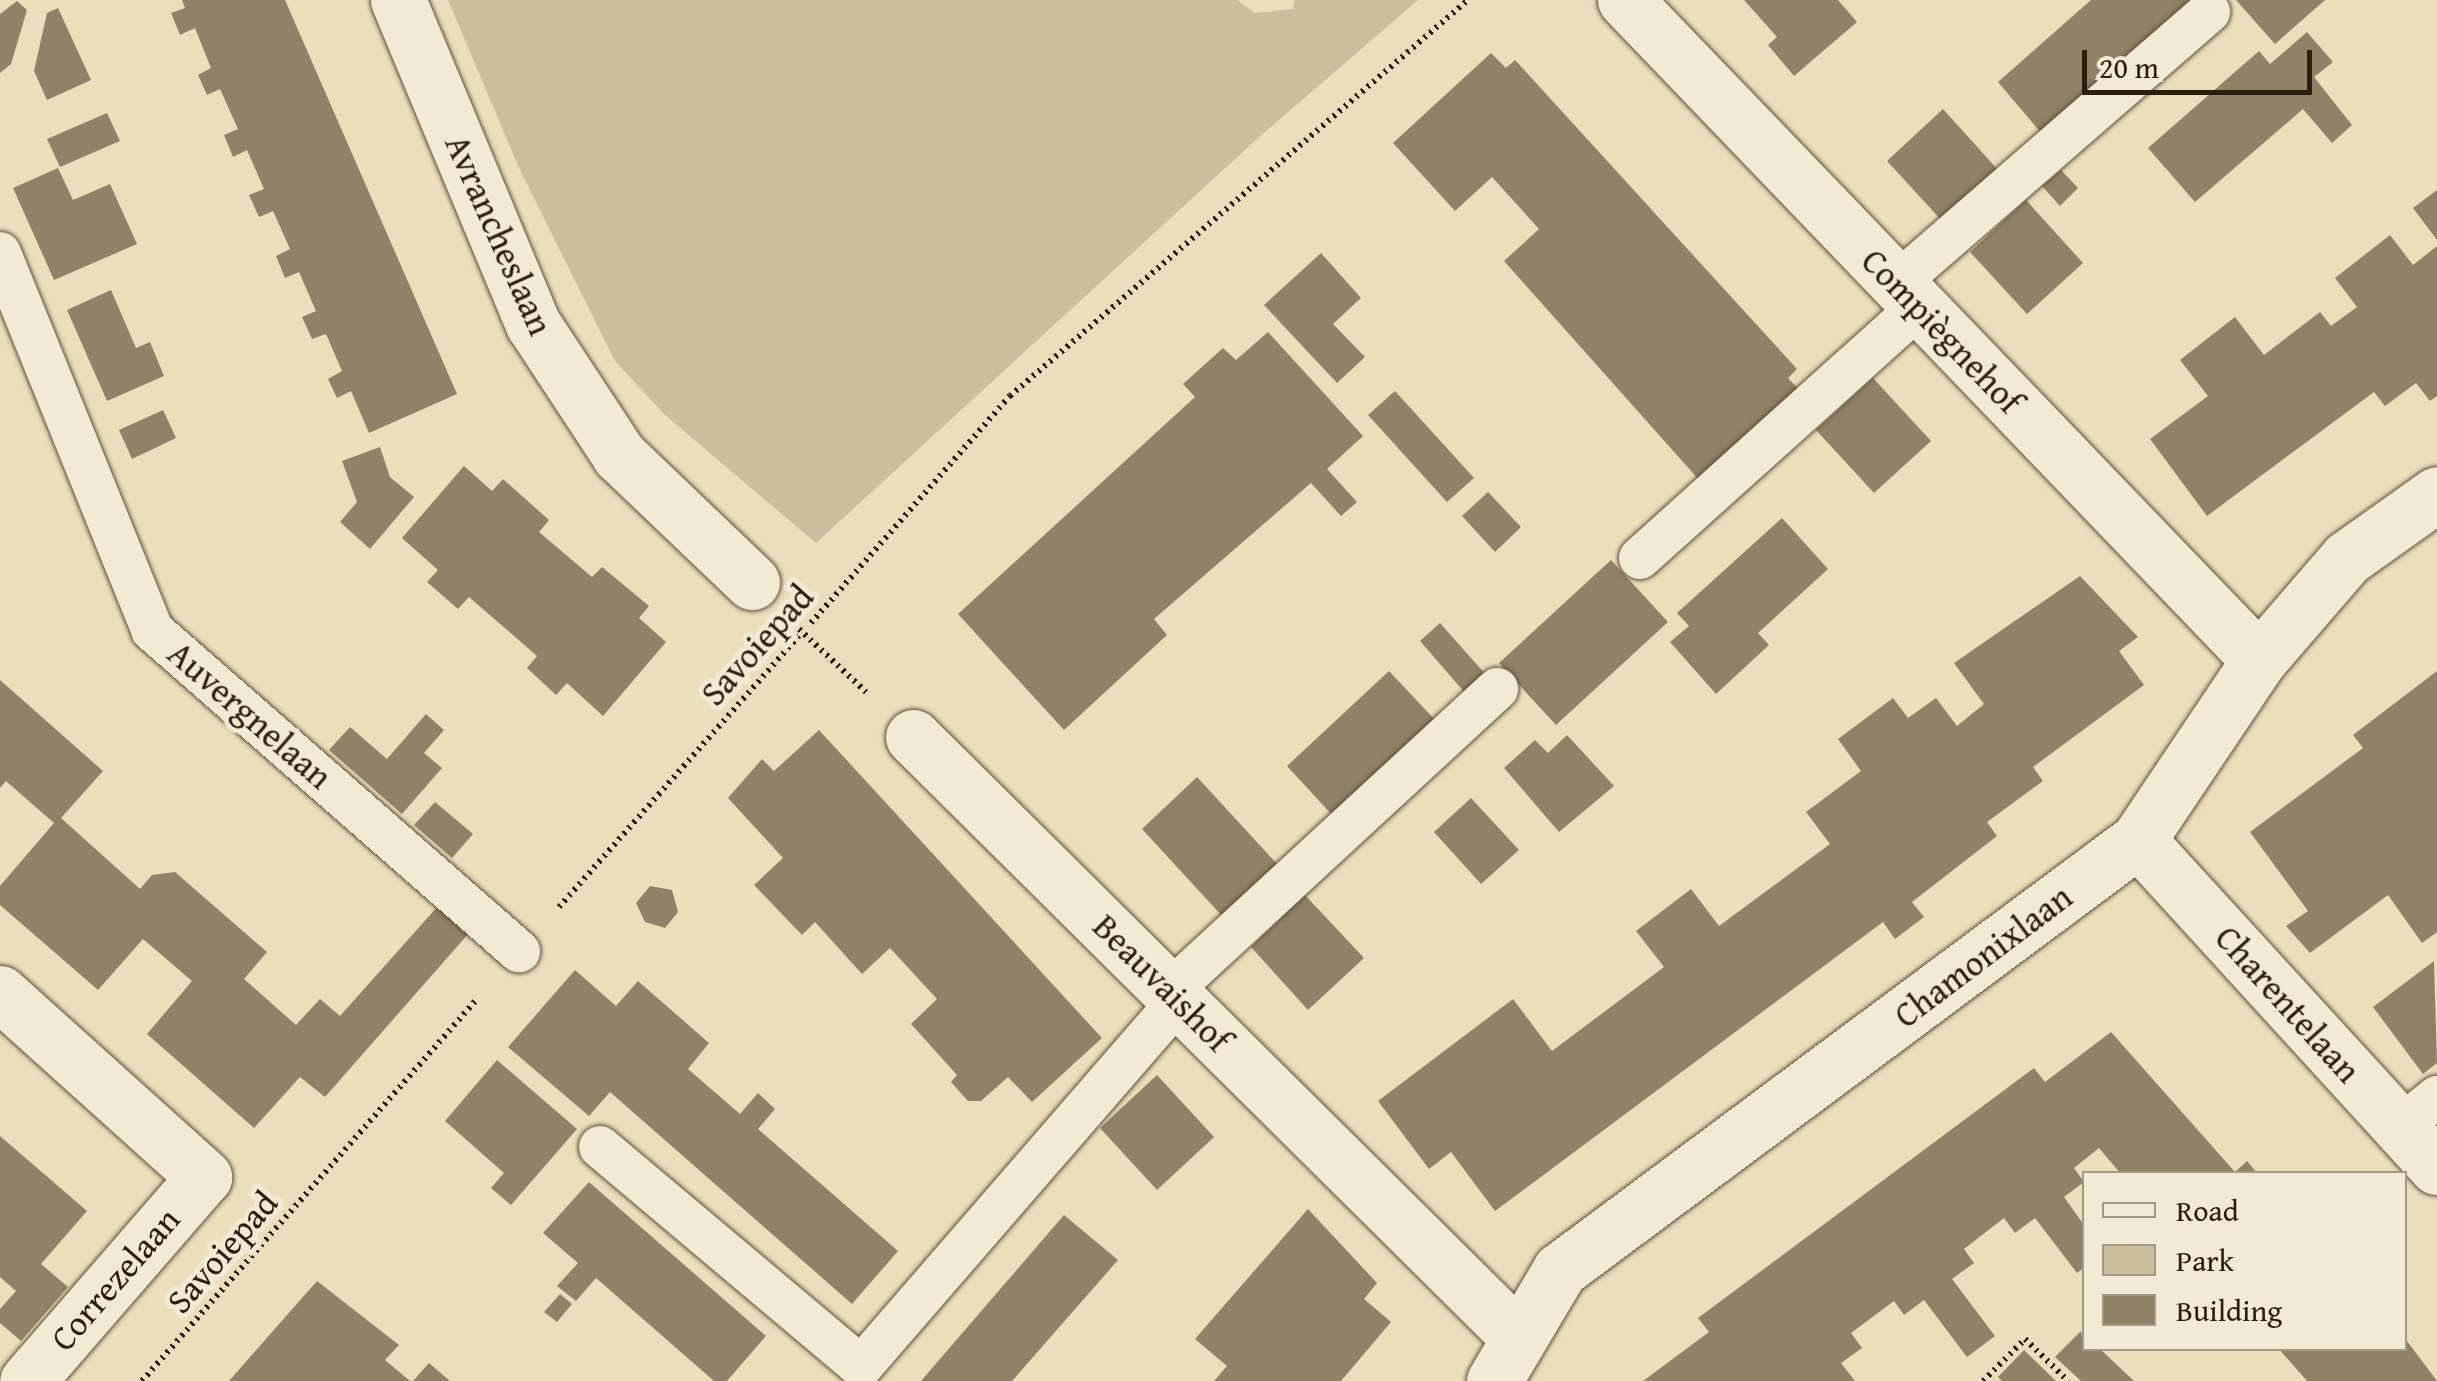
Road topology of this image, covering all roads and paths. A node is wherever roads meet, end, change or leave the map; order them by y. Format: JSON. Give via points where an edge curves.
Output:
{"nodes":[{"id":1,"x":398,"y":0,"type":"edge"},
{"id":2,"x":1468,"y":0,"type":"edge"},
{"id":3,"x":1625,"y":0,"type":"edge"},
{"id":4,"x":2209,"y":12,"type":"dead end"},
{"id":5,"x":0,"y":253,"type":"edge"},
{"id":6,"x":1908,"y":296,"type":"junction"},
{"id":7,"x":2437,"y":494,"type":"edge"},
{"id":8,"x":1640,"y":558,"type":"dead end"},
{"id":9,"x":752,"y":582,"type":"dead end"},
{"id":10,"x":802,"y":632,"type":"junction"},
{"id":11,"x":2259,"y":660,"type":"junction"},
{"id":12,"x":1497,"y":688,"type":"dead end"},
{"id":13,"x":913,"y":738,"type":"joint"},
{"id":14,"x":2138,"y":840,"type":"junction"},
{"id":15,"x":520,"y":951,"type":"junction"},
{"id":16,"x":0,"y":994,"type":"edge"},
{"id":17,"x":1175,"y":995,"type":"junction"},
{"id":18,"x":2418,"y":1112,"type":"edge"},
{"id":19,"x":600,"y":1147,"type":"dead end"},
{"id":20,"x":2437,"y":1167,"type":"edge"},
{"id":21,"x":1506,"y":1359,"type":"edge"},
{"id":22,"x":26,"y":1381,"type":"edge"},
{"id":23,"x":142,"y":1381,"type":"edge"},
{"id":24,"x":1983,"y":1381,"type":"edge"},
{"id":25,"x":2068,"y":1381,"type":"edge"}],
"edges":[{"from":1,"to":9,"type":"street","name":"Avrancheslaan","via":[[533,324],[619,455]]},
{"from":2,"to":10,"type":"path","name":"Savoiepad","via":[[1010,396]]},
{"from":3,"to":6,"type":"street","name":"Compiègnehof"},
{"from":4,"to":6,"type":"lane"},
{"from":5,"to":15,"type":"lane","name":"Auvergnelaan","via":[[152,630]]},
{"from":6,"to":8,"type":"lane"},
{"from":6,"to":11,"type":"street","name":"Compiègnehof"},
{"from":7,"to":11,"type":"street","name":"Chamonixlaan","via":[[2347,558]]},
{"from":10,"to":13,"type":"path"},
{"from":10,"to":15,"type":"path","name":"Savoiepad"},
{"from":11,"to":14,"type":"street","name":"Chamonixlaan"},
{"from":12,"to":17,"type":"lane"},
{"from":13,"to":17,"type":"street","name":"Beauvaishof"},
{"from":14,"to":18,"type":"street","name":"Charentelaan"},
{"from":14,"to":21,"type":"street","name":"Chamonixlaan","via":[[1560,1270]]},
{"from":15,"to":23,"type":"path","name":"Savoiepad"},
{"from":16,"to":22,"type":"street","name":"Correzelaan","via":[[204,1177]]},
{"from":17,"to":19,"type":"lane","via":[[861,1367]]},
{"from":17,"to":21,"type":"street","name":"Beauvaishof"},
{"from":18,"to":20,"type":"street","name":"Charentelaan"},
{"from":24,"to":25,"type":"path","via":[[2024,1338]]}]}
